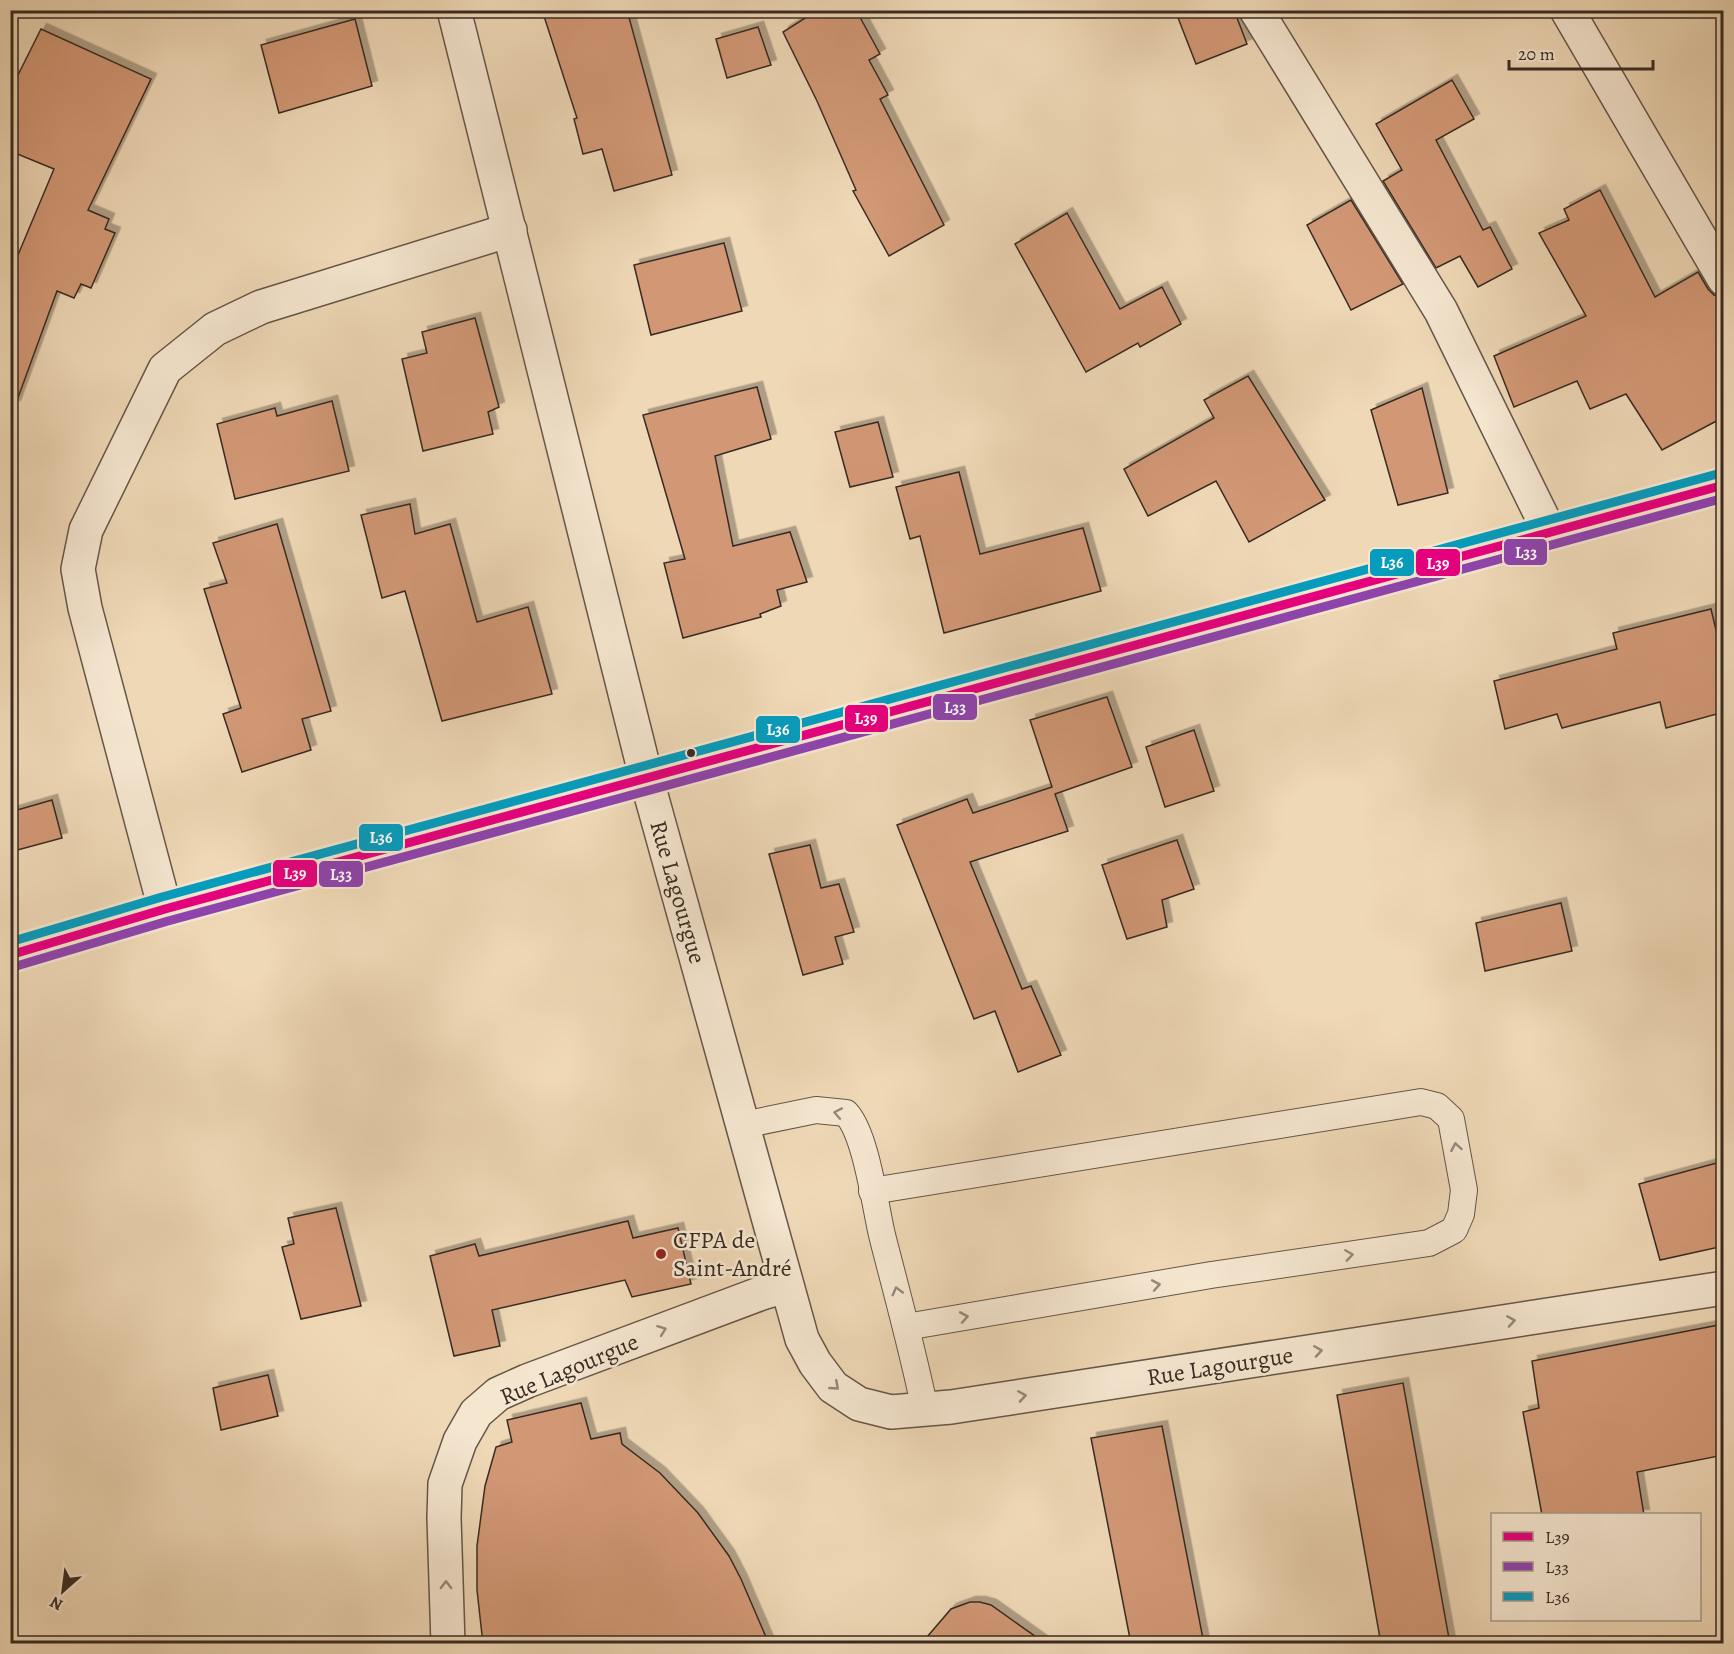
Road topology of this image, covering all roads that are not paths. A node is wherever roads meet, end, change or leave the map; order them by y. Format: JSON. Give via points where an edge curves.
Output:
{"nodes":[{"id":1,"x":454,"y":10,"type":"edge"},
{"id":2,"x":1256,"y":10,"type":"edge"},
{"id":3,"x":1567,"y":10,"type":"edge"},
{"id":4,"x":510,"y":230,"type":"junction"},
{"id":5,"x":1724,"y":279,"type":"edge"},
{"id":6,"x":1724,"y":485,"type":"edge"},
{"id":7,"x":1549,"y":531,"type":"junction"},
{"id":8,"x":646,"y":777,"type":"junction"},
{"id":9,"x":165,"y":909,"type":"junction"},
{"id":10,"x":10,"y":955,"type":"edge"},
{"id":11,"x":743,"y":1125,"type":"junction"},
{"id":12,"x":872,"y":1191,"type":"junction"},
{"id":13,"x":786,"y":1286,"type":"junction"},
{"id":14,"x":1724,"y":1288,"type":"edge"},
{"id":15,"x":906,"y":1327,"type":"junction"},
{"id":16,"x":925,"y":1410,"type":"junction"},
{"id":17,"x":448,"y":1644,"type":"edge"}],
"edges":[{"from":1,"to":4,"type":"street","name":"Rue Lagourgue"},
{"from":2,"to":7,"type":"street","via":[[1441,311]]},
{"from":3,"to":5,"type":"street"},
{"from":4,"to":8,"type":"street","name":"Rue Lagourgue"},
{"from":4,"to":9,"type":"street","via":[[261,307],[215,329],[165,369],[86,530],[78,569]]},
{"from":6,"to":7,"type":"street"},
{"from":7,"to":8,"type":"street"},
{"from":8,"to":9,"type":"street"},
{"from":8,"to":11,"type":"street","name":"Rue Lagourgue"},
{"from":9,"to":10,"type":"street"},
{"from":12,"to":11,"type":"lane","one_way":true,"via":[[853,1120],[846,1113],[816,1110]]},
{"from":11,"to":13,"type":"street","name":"Rue Lagourgue"},
{"from":15,"to":12,"type":"lane","one_way":true},
{"from":15,"to":12,"type":"lane","one_way":true,"via":[[1429,1243],[1454,1230],[1461,1214],[1464,1190],[1451,1119],[1437,1106],[1421,1102]]},
{"from":13,"to":16,"type":"street","name":"Rue Lagourgue","one_way":true,"via":[[802,1339],[832,1387],[859,1404],[891,1412]]},
{"from":17,"to":13,"type":"street","name":"Rue Lagourgue","one_way":true,"via":[[445,1484],[460,1441],[476,1413],[498,1394],[527,1381]]},
{"from":16,"to":14,"type":"street","name":"Rue Lagourgue","one_way":true},
{"from":15,"to":16,"type":"lane"}]}
